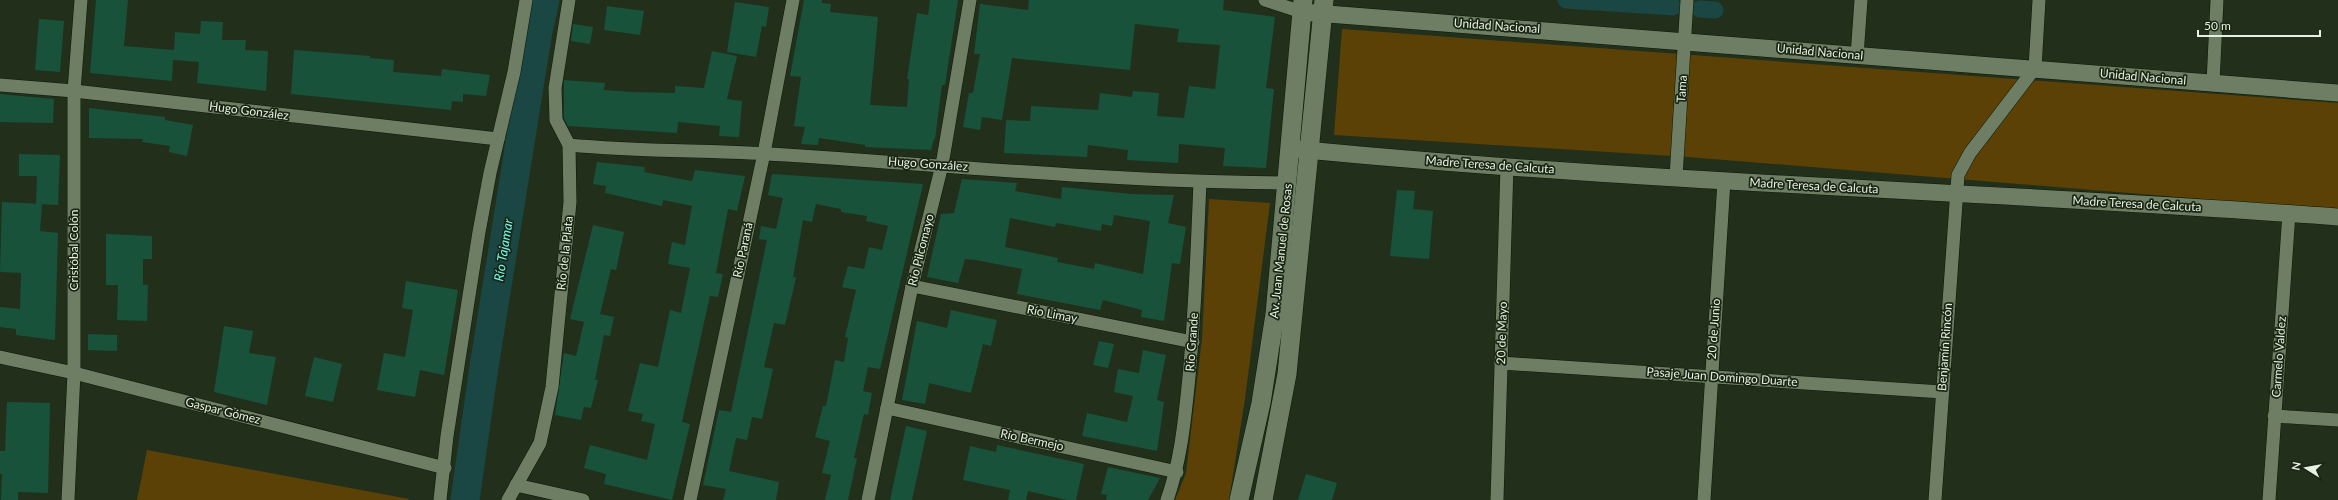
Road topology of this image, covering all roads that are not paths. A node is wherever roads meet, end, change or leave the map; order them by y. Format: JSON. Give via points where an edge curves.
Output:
{"nodes":[{"id":1,"x":81,"y":0,"type":"edge"},
{"id":2,"x":526,"y":0,"type":"edge"},
{"id":3,"x":570,"y":0,"type":"edge"},
{"id":4,"x":793,"y":0,"type":"edge"},
{"id":5,"x":970,"y":0,"type":"edge"},
{"id":6,"x":1265,"y":0,"type":"edge"},
{"id":7,"x":1687,"y":0,"type":"edge"},
{"id":8,"x":1861,"y":0,"type":"edge"},
{"id":9,"x":2039,"y":0,"type":"edge"},
{"id":10,"x":2217,"y":0,"type":"edge"},
{"id":11,"x":1302,"y":6,"type":"edge"},
{"id":12,"x":1323,"y":6,"type":"edge"},
{"id":13,"x":1685,"y":41,"type":"junction"},
{"id":14,"x":1857,"y":56,"type":"junction"},
{"id":15,"x":2034,"y":68,"type":"junction"},
{"id":16,"x":2213,"y":83,"type":"junction"},
{"id":17,"x":0,"y":85,"type":"edge"},
{"id":18,"x":74,"y":91,"type":"junction"},
{"id":19,"x":2338,"y":93,"type":"edge"},
{"id":20,"x":498,"y":139,"type":"junction"},
{"id":21,"x":569,"y":145,"type":"junction"},
{"id":22,"x":1290,"y":148,"type":"junction"},
{"id":23,"x":1310,"y":150,"type":"junction"},
{"id":24,"x":764,"y":153,"type":"junction"},
{"id":25,"x":942,"y":165,"type":"junction"},
{"id":26,"x":1507,"y":166,"type":"junction"},
{"id":27,"x":1676,"y":177,"type":"junction"},
{"id":28,"x":1724,"y":181,"type":"junction"},
{"id":29,"x":1200,"y":182,"type":"junction"},
{"id":30,"x":1287,"y":183,"type":"junction"},
{"id":31,"x":1956,"y":193,"type":"junction"},
{"id":32,"x":2289,"y":213,"type":"junction"},
{"id":33,"x":2338,"y":217,"type":"edge"},
{"id":34,"x":912,"y":286,"type":"junction"},
{"id":35,"x":1193,"y":342,"type":"junction"},
{"id":36,"x":0,"y":357,"type":"edge"},
{"id":37,"x":1501,"y":363,"type":"junction"},
{"id":38,"x":74,"y":373,"type":"junction"},
{"id":39,"x":1711,"y":376,"type":"junction"},
{"id":40,"x":1942,"y":392,"type":"junction"},
{"id":41,"x":887,"y":408,"type":"junction"},
{"id":42,"x":2274,"y":416,"type":"junction"},
{"id":43,"x":2338,"y":420,"type":"edge"},
{"id":44,"x":444,"y":468,"type":"junction"},
{"id":45,"x":1177,"y":472,"type":"junction"},
{"id":46,"x":516,"y":485,"type":"junction"},
{"id":47,"x":68,"y":500,"type":"edge"},
{"id":48,"x":440,"y":500,"type":"edge"},
{"id":49,"x":508,"y":500,"type":"edge"},
{"id":50,"x":583,"y":500,"type":"edge"},
{"id":51,"x":690,"y":500,"type":"edge"},
{"id":52,"x":868,"y":500,"type":"edge"},
{"id":53,"x":1167,"y":500,"type":"edge"},
{"id":54,"x":1239,"y":500,"type":"edge"},
{"id":55,"x":1263,"y":500,"type":"edge"},
{"id":56,"x":1497,"y":500,"type":"edge"},
{"id":57,"x":1704,"y":500,"type":"edge"},
{"id":58,"x":1935,"y":500,"type":"edge"},
{"id":59,"x":2269,"y":500,"type":"edge"}],
"edges":[{"from":1,"to":18,"type":"street","name":"Cristóbal Colón"},
{"from":2,"to":20,"type":"street","via":[[514,72]]},
{"from":3,"to":21,"type":"street","name":"Río de la Plata","via":[[555,88],[556,120]]},
{"from":4,"to":24,"type":"street","name":"Río Paraná"},
{"from":5,"to":25,"type":"street","name":"Río Pilcomayo"},
{"from":6,"to":11,"type":"street"},
{"from":7,"to":13,"type":"street","name":"Tama"},
{"from":8,"to":14,"type":"street"},
{"from":9,"to":15,"type":"street"},
{"from":10,"to":16,"type":"street"},
{"from":11,"to":12,"type":"street","name":"Unidad Nacional"},
{"from":11,"to":22,"type":"main road","name":"Av. Juan Manuel de Rosas"},
{"from":12,"to":13,"type":"street","name":"Unidad Nacional"},
{"from":12,"to":23,"type":"main road","name":"Av. Juan Manuel de Rosas"},
{"from":13,"to":14,"type":"street","name":"Unidad Nacional"},
{"from":13,"to":27,"type":"street","name":"Tama"},
{"from":14,"to":15,"type":"street","name":"Unidad Nacional"},
{"from":15,"to":16,"type":"street","name":"Unidad Nacional"},
{"from":15,"to":31,"type":"street","name":"Benjamín Rincón","via":[[1970,153],[1958,175]]},
{"from":16,"to":19,"type":"street","name":"Unidad Nacional"},
{"from":17,"to":18,"type":"street","name":"Hugo González"},
{"from":18,"to":20,"type":"street","name":"Hugo González"},
{"from":18,"to":38,"type":"street","name":"Cristóbal Colón"},
{"from":20,"to":44,"type":"street","via":[[479,232]]},
{"from":21,"to":24,"type":"street","name":"Hugo González","via":[[624,150]]},
{"from":21,"to":46,"type":"street","name":"Río de la Plata","via":[[570,202],[552,387],[540,443]]},
{"from":22,"to":23,"type":"street","name":"Madre Teresa de Calcuta"},
{"from":22,"to":30,"type":"main road","name":"Av. Juan Manuel de Rosas"},
{"from":23,"to":26,"type":"street","name":"Madre Teresa de Calcuta"},
{"from":23,"to":55,"type":"main road","name":"Av. Juan Manuel de Rosas","via":[[1287,374]]},
{"from":24,"to":25,"type":"street","name":"Hugo González"},
{"from":24,"to":51,"type":"street","name":"Río Paraná"},
{"from":25,"to":29,"type":"street","name":"Hugo González"},
{"from":25,"to":34,"type":"street","name":"Río Pilcomayo"},
{"from":26,"to":27,"type":"street","name":"Madre Teresa de Calcuta"},
{"from":26,"to":37,"type":"street","name":"20 de Mayo"},
{"from":27,"to":28,"type":"street","name":"Madre Teresa de Calcuta"},
{"from":28,"to":31,"type":"street","name":"Madre Teresa de Calcuta"},
{"from":28,"to":39,"type":"street","name":"20 de Junio"},
{"from":29,"to":30,"type":"street","name":"Hugo González"},
{"from":29,"to":35,"type":"street","name":"Río Grande"},
{"from":30,"to":54,"type":"main road","name":"Av. Juan Manuel de Rosas","via":[[1275,314],[1261,403]]},
{"from":31,"to":32,"type":"street","name":"Madre Teresa de Calcuta"},
{"from":31,"to":40,"type":"street","name":"Benjamín Rincón"},
{"from":32,"to":33,"type":"street","name":"Madre Teresa de Calcuta"},
{"from":32,"to":42,"type":"street","name":"Carmelo Valdez"},
{"from":34,"to":35,"type":"street","name":"Río Limay"},
{"from":34,"to":41,"type":"street","name":"Río Pilcomayo"},
{"from":35,"to":45,"type":"street","name":"Río Grande"},
{"from":36,"to":38,"type":"street","name":"Gaspar Gómez"},
{"from":37,"to":39,"type":"street","name":"Pasaje Juan Domingo Duarte"},
{"from":37,"to":56,"type":"street","name":"20 de Mayo"},
{"from":38,"to":44,"type":"street","name":"Gaspar Gómez"},
{"from":38,"to":47,"type":"street","name":"Cristóbal Colón"},
{"from":39,"to":40,"type":"street","name":"Pasaje Juan Domingo Duarte"},
{"from":39,"to":57,"type":"street","name":"20 de Junio"},
{"from":40,"to":58,"type":"street","name":"Benjamín Rincón"},
{"from":41,"to":45,"type":"street","name":"Río Bermejo"},
{"from":41,"to":52,"type":"street","name":"Río Pilcomayo"},
{"from":42,"to":43,"type":"street"},
{"from":42,"to":59,"type":"street","name":"Carmelo Valdez"},
{"from":44,"to":48,"type":"street"},
{"from":45,"to":53,"type":"street","name":"Río Grande"},
{"from":46,"to":49,"type":"street","name":"Río de la Plata"},
{"from":46,"to":50,"type":"street"}]}
